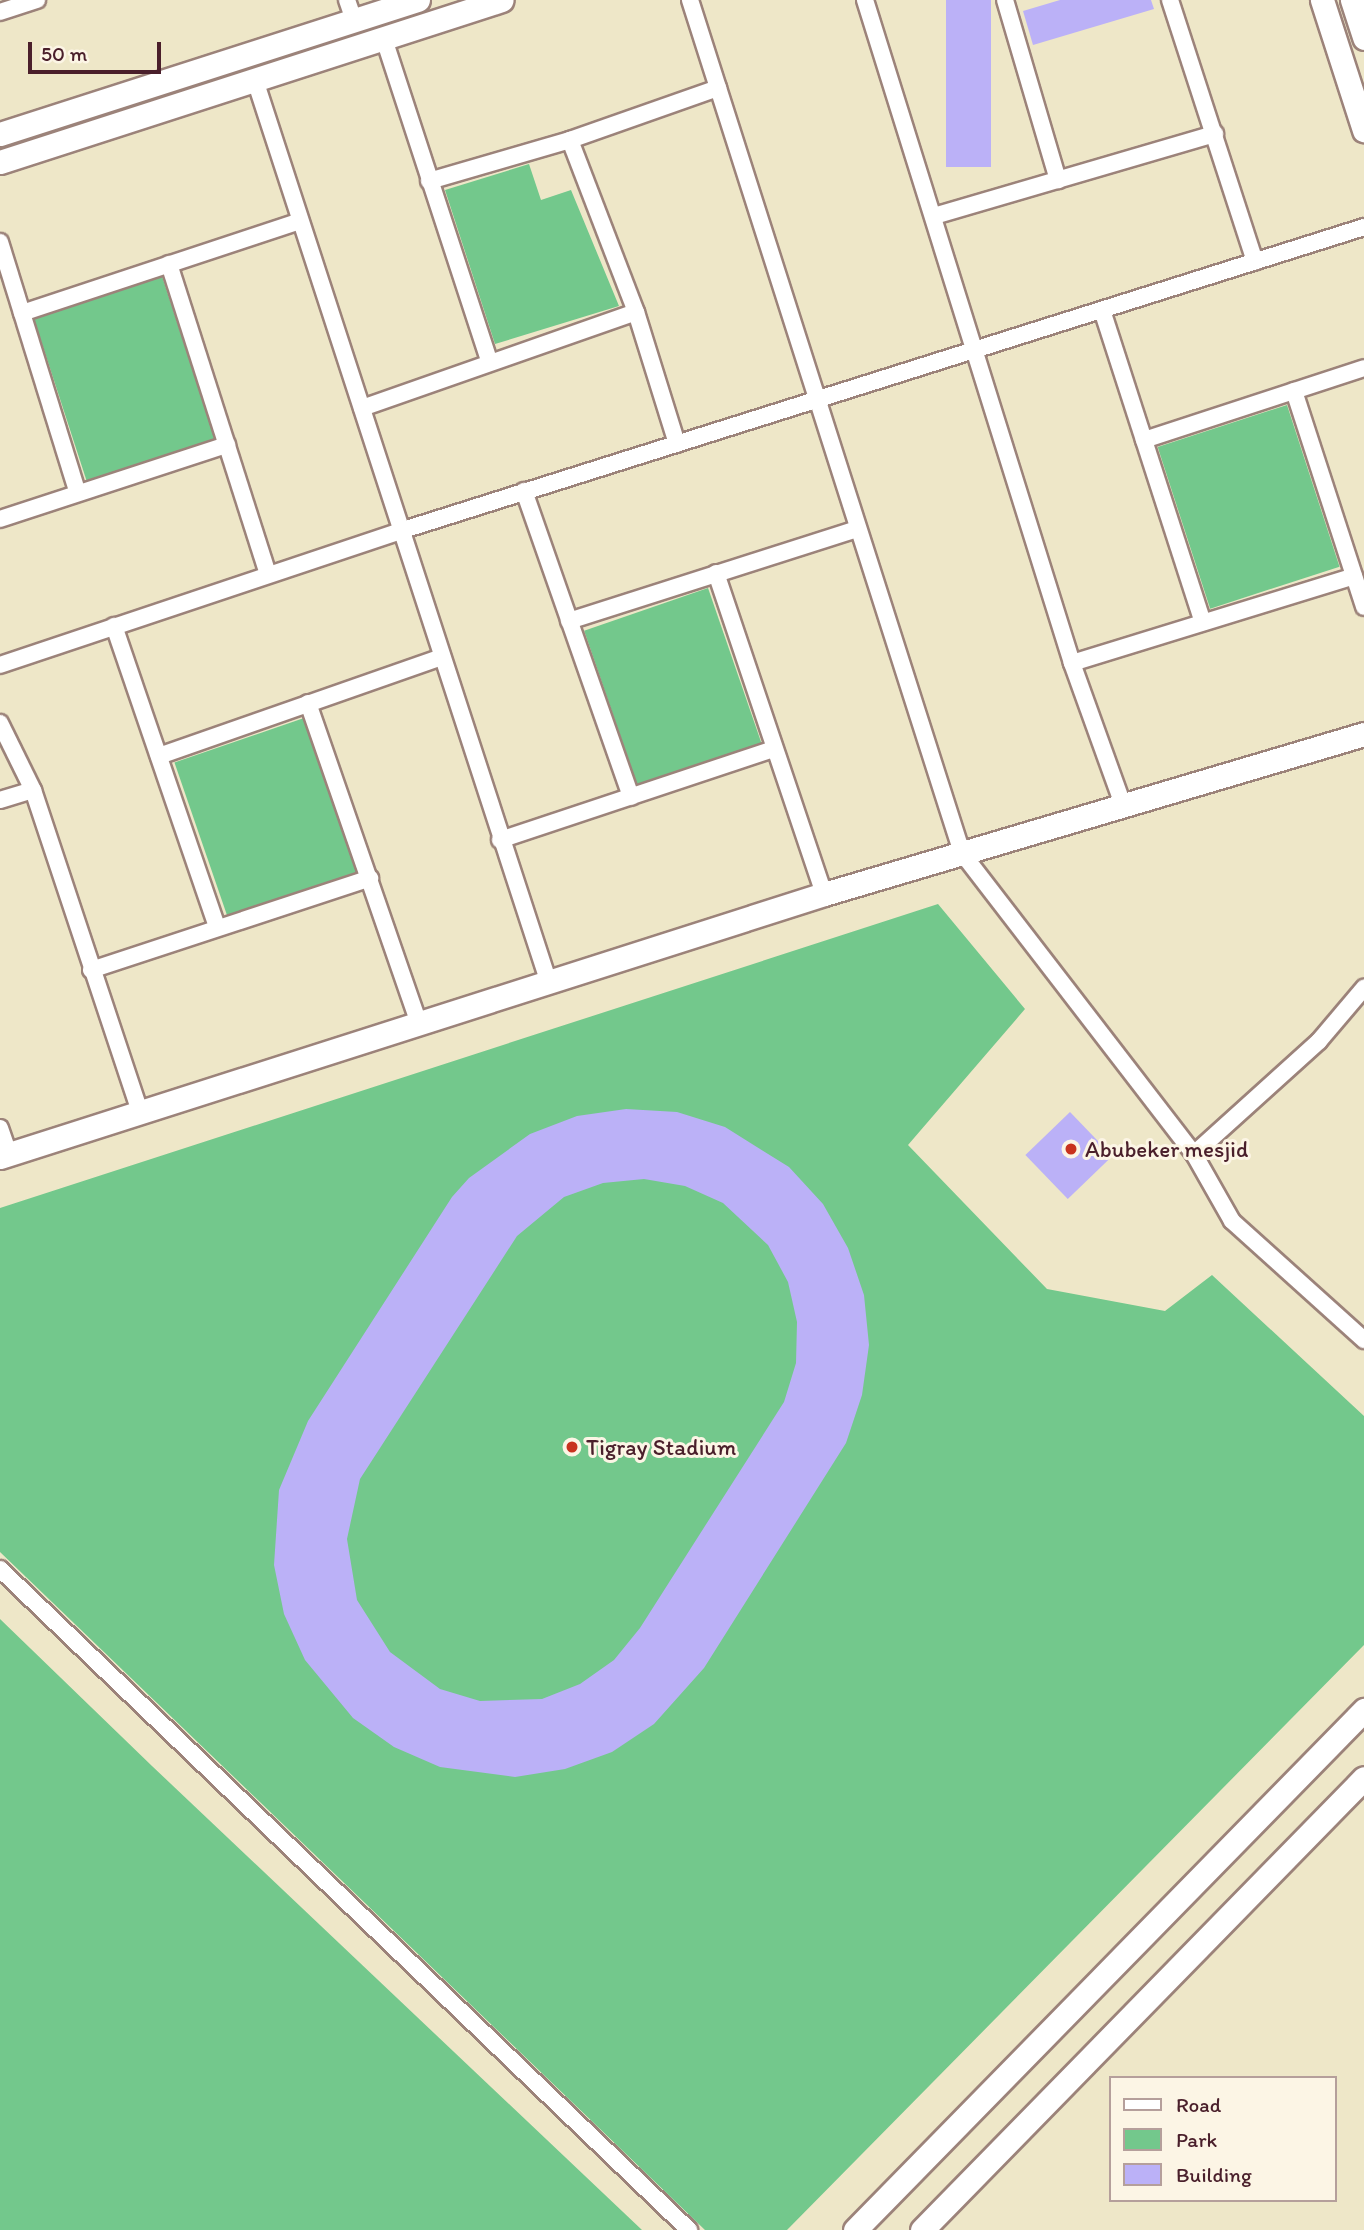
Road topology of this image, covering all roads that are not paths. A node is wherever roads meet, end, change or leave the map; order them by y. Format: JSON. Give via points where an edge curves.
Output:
{"nodes":[{"id":1,"x":37,"y":0,"type":"edge"},
{"id":2,"x":418,"y":0,"type":"edge"},
{"id":3,"x":502,"y":0,"type":"edge"},
{"id":4,"x":690,"y":0,"type":"edge"},
{"id":5,"x":865,"y":0,"type":"edge"},
{"id":6,"x":1005,"y":0,"type":"edge"},
{"id":7,"x":1170,"y":0,"type":"edge"},
{"id":8,"x":1322,"y":0,"type":"edge"},
{"id":9,"x":1352,"y":0,"type":"edge"},
{"id":10,"x":9,"y":6,"type":"edge"},
{"id":11,"x":351,"y":10,"type":"edge"},
{"id":12,"x":1364,"y":38,"type":"edge"},
{"id":13,"x":384,"y":39,"type":"junction"},
{"id":14,"x":255,"y":80,"type":"junction"},
{"id":15,"x":718,"y":88,"type":"junction"},
{"id":16,"x":1358,"y":93,"type":"edge"},
{"id":17,"x":1364,"y":130,"type":"edge"},
{"id":18,"x":0,"y":134,"type":"edge"},
{"id":19,"x":1214,"y":134,"type":"junction"},
{"id":20,"x":570,"y":140,"type":"junction"},
{"id":21,"x":0,"y":162,"type":"edge"},
{"id":22,"x":1058,"y":180,"type":"junction"},
{"id":23,"x":429,"y":181,"type":"junction"},
{"id":24,"x":934,"y":216,"type":"junction"},
{"id":25,"x":300,"y":221,"type":"junction"},
{"id":26,"x":1364,"y":228,"type":"edge"},
{"id":27,"x":0,"y":242,"type":"edge"},
{"id":28,"x":1255,"y":262,"type":"junction"},
{"id":29,"x":169,"y":264,"type":"junction"},
{"id":30,"x":1102,"y":310,"type":"junction"},
{"id":31,"x":636,"y":312,"type":"junction"},
{"id":32,"x":22,"y":313,"type":"junction"},
{"id":33,"x":972,"y":351,"type":"junction"},
{"id":34,"x":489,"y":361,"type":"junction"},
{"id":35,"x":1364,"y":368,"type":"edge"},
{"id":36,"x":1294,"y":390,"type":"junction"},
{"id":37,"x":817,"y":401,"type":"junction"},
{"id":38,"x":362,"y":408,"type":"junction"},
{"id":39,"x":1144,"y":439,"type":"junction"},
{"id":40,"x":677,"y":444,"type":"junction"},
{"id":41,"x":227,"y":445,"type":"junction"},
{"id":42,"x":77,"y":491,"type":"junction"},
{"id":43,"x":524,"y":491,"type":"junction"},
{"id":44,"x":0,"y":519,"type":"edge"},
{"id":45,"x":858,"y":529,"type":"junction"},
{"id":46,"x":400,"y":531,"type":"junction"},
{"id":47,"x":716,"y":573,"type":"junction"},
{"id":48,"x":268,"y":574,"type":"junction"},
{"id":49,"x":1354,"y":576,"type":"junction"},
{"id":50,"x":1364,"y":607,"type":"edge"},
{"id":51,"x":569,"y":621,"type":"junction"},
{"id":52,"x":1203,"y":622,"type":"junction"},
{"id":53,"x":114,"y":626,"type":"junction"},
{"id":54,"x":442,"y":657,"type":"junction"},
{"id":55,"x":1072,"y":663,"type":"junction"},
{"id":56,"x":0,"y":664,"type":"edge"},
{"id":57,"x":308,"y":703,"type":"junction"},
{"id":58,"x":0,"y":723,"type":"edge"},
{"id":59,"x":1364,"y":734,"type":"edge"},
{"id":60,"x":774,"y":749,"type":"junction"},
{"id":61,"x":159,"y":755,"type":"junction"},
{"id":62,"x":33,"y":790,"type":"junction"},
{"id":63,"x":631,"y":797,"type":"junction"},
{"id":64,"x":0,"y":800,"type":"edge"},
{"id":65,"x":1123,"y":805,"type":"junction"},
{"id":66,"x":500,"y":840,"type":"junction"},
{"id":67,"x":962,"y":853,"type":"junction"},
{"id":68,"x":370,"y":878,"type":"junction"},
{"id":69,"x":824,"y":894,"type":"junction"},
{"id":70,"x":217,"y":927,"type":"junction"},
{"id":71,"x":91,"y":970,"type":"junction"},
{"id":72,"x":549,"y":983,"type":"junction"},
{"id":73,"x":1364,"y":988,"type":"edge"},
{"id":74,"x":419,"y":1024,"type":"junction"},
{"id":75,"x":140,"y":1112,"type":"junction"},
{"id":76,"x":0,"y":1128,"type":"edge"},
{"id":77,"x":1194,"y":1154,"type":"junction"},
{"id":78,"x":4,"y":1156,"type":"edge"},
{"id":79,"x":1364,"y":1340,"type":"edge"},
{"id":80,"x":0,"y":1569,"type":"edge"},
{"id":81,"x":1364,"y":1710,"type":"edge"},
{"id":82,"x":1364,"y":1778,"type":"edge"},
{"id":83,"x":689,"y":2230,"type":"edge"},
{"id":84,"x":855,"y":2230,"type":"edge"},
{"id":85,"x":922,"y":2230,"type":"edge"}],
"edges":[{"from":1,"to":10,"type":"street"},
{"from":2,"to":11,"type":"street"},
{"from":3,"to":13,"type":"street"},
{"from":4,"to":15,"type":"street"},
{"from":5,"to":24,"type":"street"},
{"from":6,"to":22,"type":"street"},
{"from":7,"to":19,"type":"street"},
{"from":8,"to":16,"type":"street"},
{"from":9,"to":12,"type":"street"},
{"from":11,"to":18,"type":"street"},
{"from":13,"to":14,"type":"street"},
{"from":13,"to":23,"type":"street"},
{"from":14,"to":21,"type":"street"},
{"from":14,"to":25,"type":"street"},
{"from":15,"to":20,"type":"street"},
{"from":15,"to":37,"type":"street"},
{"from":16,"to":17,"type":"street"},
{"from":19,"to":22,"type":"street"},
{"from":19,"to":28,"type":"street"},
{"from":20,"to":23,"type":"street"},
{"from":20,"to":31,"type":"street"},
{"from":22,"to":24,"type":"street"},
{"from":23,"to":34,"type":"street"},
{"from":24,"to":33,"type":"street"},
{"from":25,"to":29,"type":"street"},
{"from":25,"to":38,"type":"street"},
{"from":26,"to":28,"type":"street"},
{"from":27,"to":32,"type":"street"},
{"from":28,"to":30,"type":"street"},
{"from":29,"to":32,"type":"street"},
{"from":29,"to":41,"type":"street"},
{"from":30,"to":33,"type":"street"},
{"from":30,"to":39,"type":"street"},
{"from":31,"to":34,"type":"street"},
{"from":31,"to":40,"type":"street"},
{"from":32,"to":42,"type":"street"},
{"from":33,"to":37,"type":"street"},
{"from":33,"to":55,"type":"street"},
{"from":34,"to":38,"type":"street"},
{"from":35,"to":36,"type":"street"},
{"from":36,"to":39,"type":"street"},
{"from":36,"to":49,"type":"street"},
{"from":37,"to":40,"type":"street"},
{"from":37,"to":45,"type":"street"},
{"from":38,"to":46,"type":"street"},
{"from":39,"to":52,"type":"street"},
{"from":40,"to":43,"type":"street"},
{"from":41,"to":42,"type":"street"},
{"from":41,"to":48,"type":"street"},
{"from":42,"to":44,"type":"street"},
{"from":43,"to":46,"type":"street"},
{"from":43,"to":51,"type":"street"},
{"from":45,"to":47,"type":"street"},
{"from":45,"to":67,"type":"street"},
{"from":46,"to":48,"type":"street"},
{"from":46,"to":54,"type":"street"},
{"from":47,"to":51,"type":"street"},
{"from":47,"to":60,"type":"street"},
{"from":48,"to":53,"type":"street"},
{"from":49,"to":50,"type":"street"},
{"from":49,"to":52,"type":"street"},
{"from":51,"to":63,"type":"street"},
{"from":52,"to":55,"type":"street"},
{"from":53,"to":56,"type":"street"},
{"from":53,"to":61,"type":"street"},
{"from":54,"to":57,"type":"street"},
{"from":54,"to":66,"type":"street"},
{"from":55,"to":65,"type":"street"},
{"from":57,"to":61,"type":"street"},
{"from":57,"to":68,"type":"street"},
{"from":58,"to":62,"type":"street"},
{"from":59,"to":65,"type":"street"},
{"from":60,"to":63,"type":"street"},
{"from":60,"to":69,"type":"street"},
{"from":61,"to":70,"type":"street"},
{"from":62,"to":64,"type":"street"},
{"from":62,"to":71,"type":"street"},
{"from":63,"to":66,"type":"street"},
{"from":65,"to":67,"type":"street"},
{"from":66,"to":72,"type":"street"},
{"from":67,"to":69,"type":"street"},
{"from":67,"to":77,"type":"street"},
{"from":68,"to":70,"type":"street"},
{"from":68,"to":74,"type":"street"},
{"from":69,"to":72,"type":"street"},
{"from":70,"to":71,"type":"street"},
{"from":71,"to":75,"type":"street"},
{"from":72,"to":74,"type":"street"},
{"from":73,"to":77,"type":"street","via":[[1318,1041]]},
{"from":74,"to":75,"type":"street"},
{"from":75,"to":78,"type":"street"},
{"from":76,"to":78,"type":"street"},
{"from":77,"to":79,"type":"street","via":[[1232,1221]]},
{"from":80,"to":83,"type":"street"},
{"from":81,"to":84,"type":"street"},
{"from":82,"to":85,"type":"street"}]}
